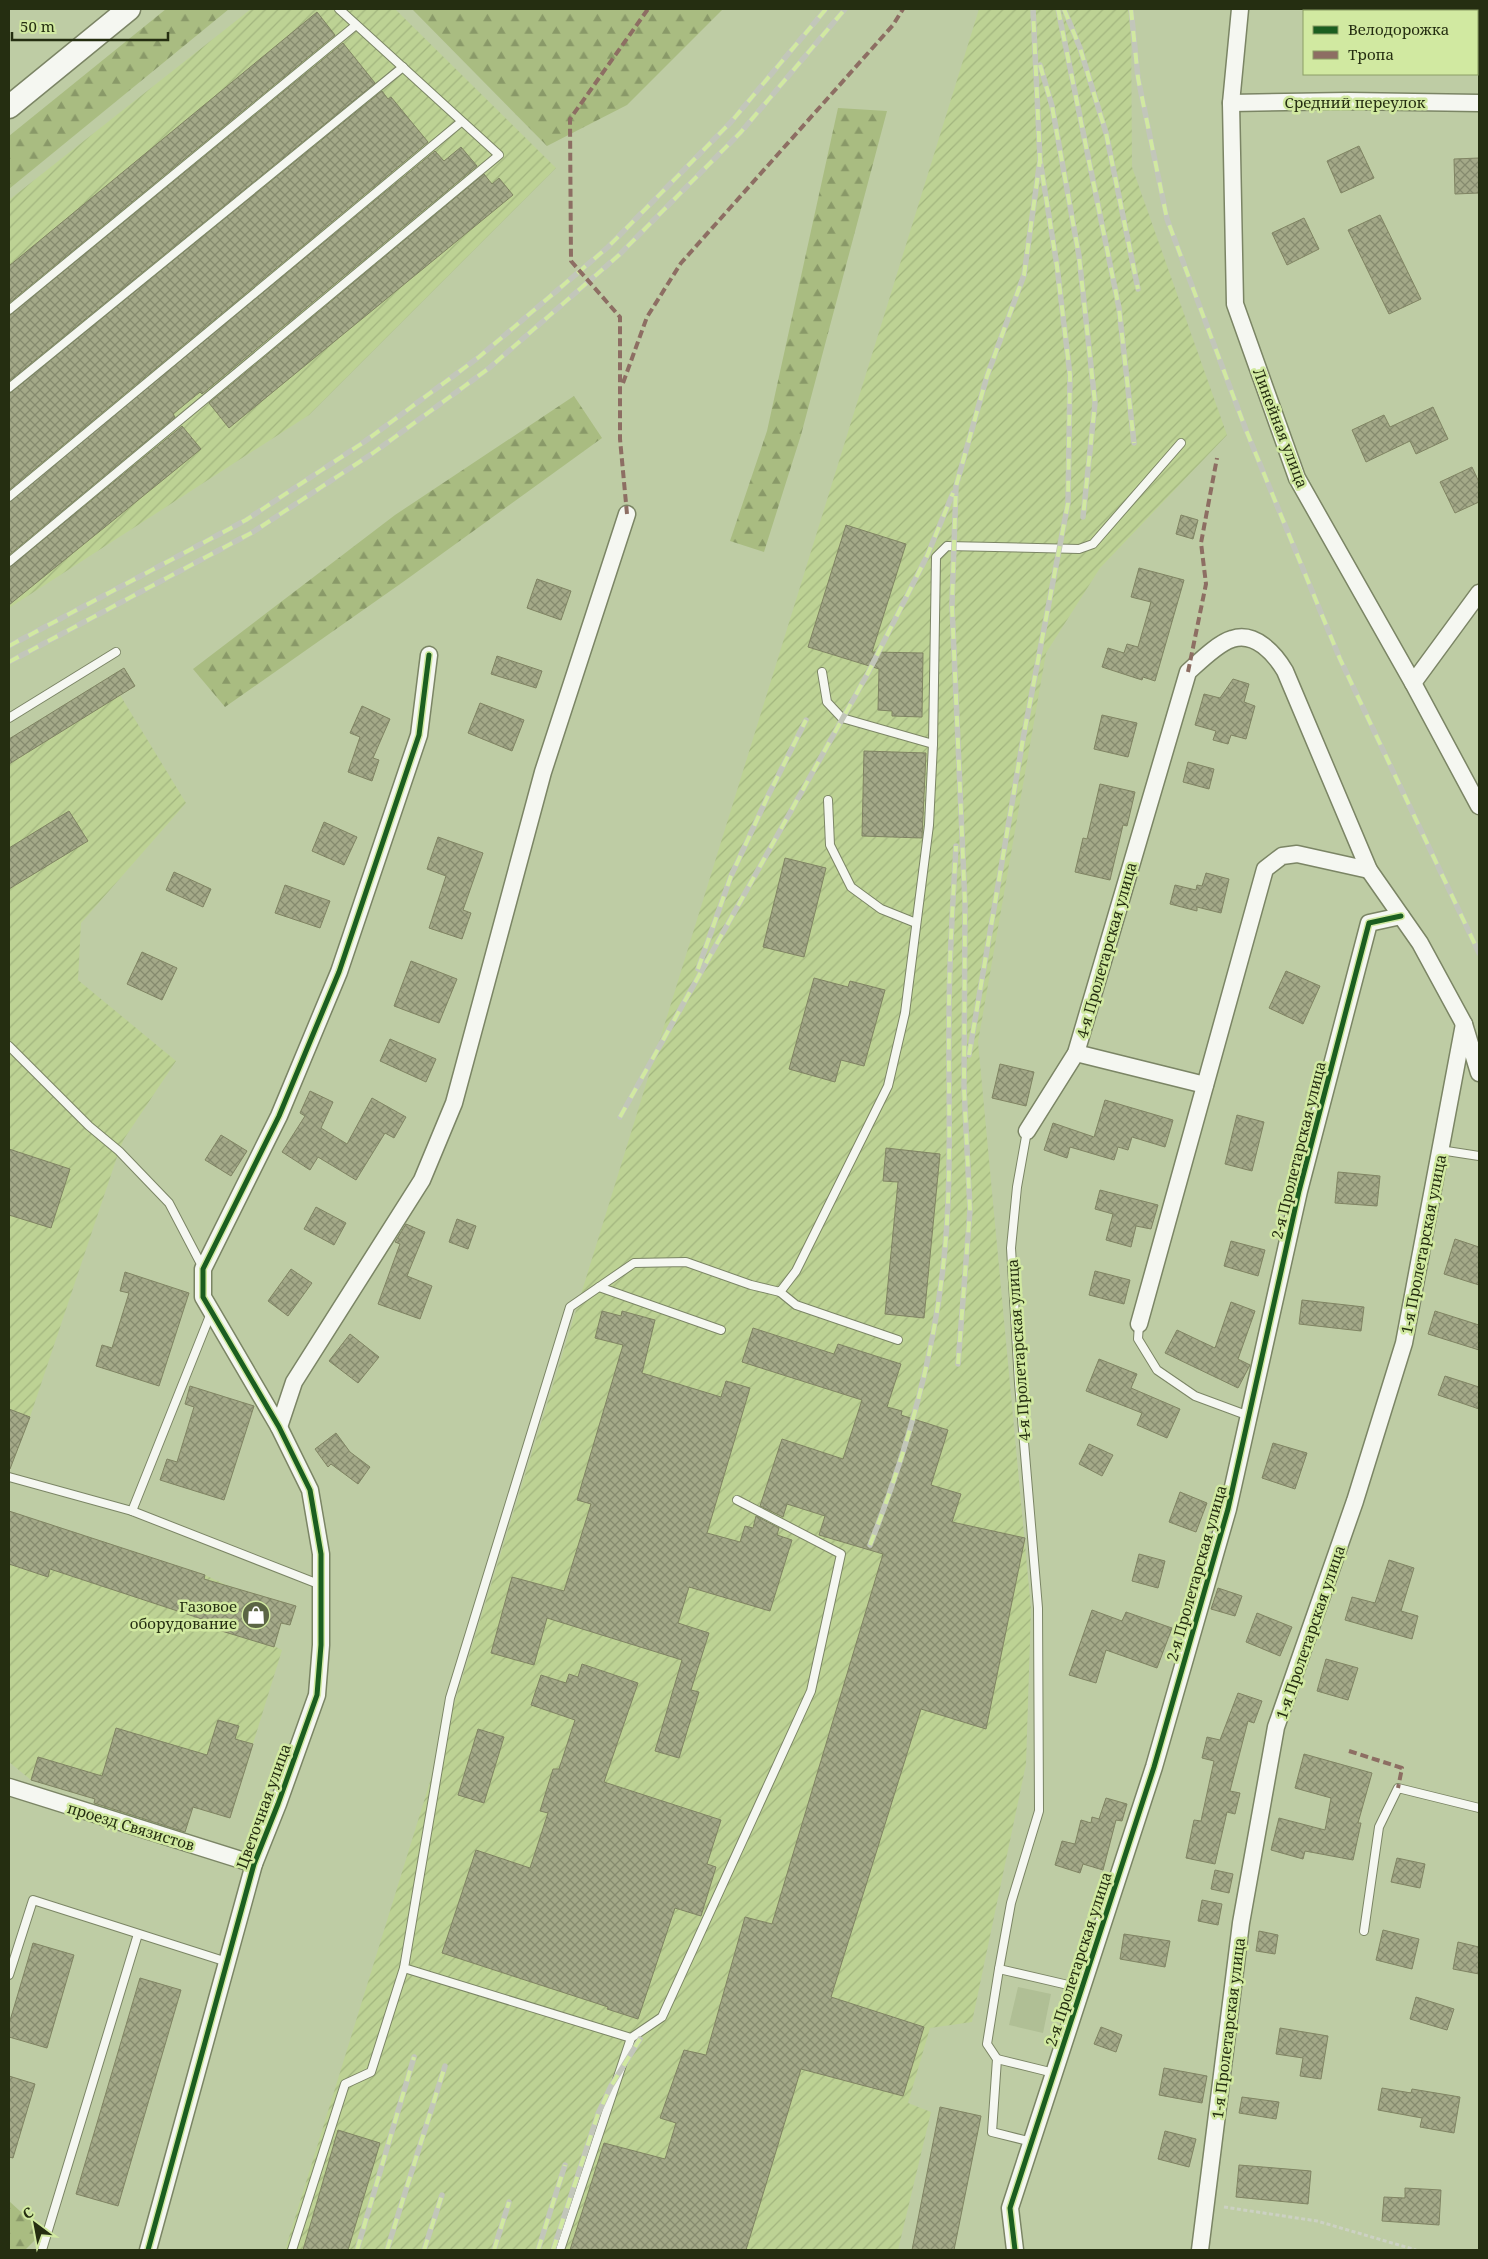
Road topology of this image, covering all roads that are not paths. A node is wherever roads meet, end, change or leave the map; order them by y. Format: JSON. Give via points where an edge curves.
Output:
{"nodes":[{"id":1,"x":129,"y":9,"type":"edge"},
{"id":2,"x":339,"y":9,"type":"edge"},
{"id":3,"x":1240,"y":9,"type":"edge"},
{"id":4,"x":356,"y":25,"type":"junction"},
{"id":5,"x":402,"y":67,"type":"junction"},
{"id":6,"x":1231,"y":103,"type":"junction"},
{"id":7,"x":1479,"y":103,"type":"edge"},
{"id":8,"x":9,"y":107,"type":"edge"},
{"id":9,"x":461,"y":122,"type":"junction"},
{"id":10,"x":9,"y":310,"type":"edge"},
{"id":11,"x":9,"y":388,"type":"edge"},
{"id":12,"x":1181,"y":443,"type":"dead end"},
{"id":13,"x":9,"y":497,"type":"edge"},
{"id":14,"x":626,"y":514,"type":"dead end"},
{"id":15,"x":9,"y":562,"type":"edge"},
{"id":16,"x":1479,"y":593,"type":"edge"},
{"id":17,"x":116,"y":652,"type":"dead end"},
{"id":18,"x":429,"y":654,"type":"dead end"},
{"id":19,"x":822,"y":672,"type":"dead end"},
{"id":20,"x":1413,"y":683,"type":"junction"},
{"id":21,"x":9,"y":718,"type":"edge"},
{"id":22,"x":933,"y":744,"type":"junction"},
{"id":23,"x":828,"y":800,"type":"dead end"},
{"id":24,"x":1479,"y":806,"type":"edge"},
{"id":25,"x":1369,"y":870,"type":"junction"},
{"id":26,"x":1401,"y":916,"type":"junction"},
{"id":27,"x":916,"y":923,"type":"junction"},
{"id":28,"x":1464,"y":1024,"type":"junction"},
{"id":29,"x":9,"y":1046,"type":"edge"},
{"id":30,"x":1076,"y":1053,"type":"junction"},
{"id":31,"x":1479,"y":1073,"type":"edge"},
{"id":32,"x":1204,"y":1085,"type":"junction"},
{"id":33,"x":1028,"y":1131,"type":"joint"},
{"id":34,"x":1440,"y":1150,"type":"junction"},
{"id":35,"x":1479,"y":1156,"type":"edge"},
{"id":36,"x":204,"y":1269,"type":"junction"},
{"id":37,"x":600,"y":1287,"type":"junction"},
{"id":38,"x":780,"y":1292,"type":"junction"},
{"id":39,"x":211,"y":1313,"type":"junction"},
{"id":40,"x":1139,"y":1324,"type":"joint"},
{"id":41,"x":720,"y":1330,"type":"dead end"},
{"id":42,"x":898,"y":1340,"type":"dead end"},
{"id":43,"x":1249,"y":1416,"type":"junction"},
{"id":44,"x":279,"y":1427,"type":"junction"},
{"id":45,"x":9,"y":1477,"type":"edge"},
{"id":46,"x":737,"y":1500,"type":"dead end"},
{"id":47,"x":132,"y":1511,"type":"junction"},
{"id":48,"x":321,"y":1586,"type":"junction"},
{"id":49,"x":9,"y":1787,"type":"edge"},
{"id":50,"x":1479,"y":1808,"type":"edge"},
{"id":51,"x":254,"y":1864,"type":"junction"},
{"id":52,"x":1364,"y":1931,"type":"dead end"},
{"id":53,"x":138,"y":1934,"type":"junction"},
{"id":54,"x":227,"y":1962,"type":"junction"},
{"id":55,"x":404,"y":1968,"type":"junction"},
{"id":56,"x":999,"y":1969,"type":"junction"},
{"id":57,"x":9,"y":1975,"type":"edge"},
{"id":58,"x":1081,"y":1988,"type":"junction"},
{"id":59,"x":631,"y":2038,"type":"junction"},
{"id":60,"x":997,"y":2060,"type":"junction"},
{"id":61,"x":1054,"y":2072,"type":"junction"},
{"id":62,"x":1032,"y":2142,"type":"junction"},
{"id":63,"x":42,"y":2250,"type":"edge"},
{"id":64,"x":148,"y":2250,"type":"edge"},
{"id":65,"x":292,"y":2250,"type":"edge"},
{"id":66,"x":560,"y":2250,"type":"edge"},
{"id":67,"x":1015,"y":2250,"type":"edge"},
{"id":68,"x":1200,"y":2250,"type":"edge"}],
"edges":[{"from":1,"to":8,"type":"street"},
{"from":2,"to":4,"type":"lane"},
{"from":3,"to":6,"type":"street","name":"Линейная улица"},
{"from":4,"to":5,"type":"lane"},
{"from":4,"to":10,"type":"lane"},
{"from":5,"to":9,"type":"lane"},
{"from":5,"to":11,"type":"lane"},
{"from":6,"to":7,"type":"street","name":"Средний переулок"},
{"from":6,"to":20,"type":"street","name":"Линейная улица","via":[[1236,304],[1297,478]]},
{"from":9,"to":13,"type":"lane"},
{"from":9,"to":15,"type":"lane","via":[[499,155]]},
{"from":12,"to":22,"type":"lane","via":[[1093,544],[1079,549],[947,546],[940,550],[936,557]]},
{"from":14,"to":44,"type":"street","via":[[543,772],[454,1103],[422,1180],[294,1382]]},
{"from":16,"to":20,"type":"street"},
{"from":17,"to":21,"type":"lane"},
{"from":18,"to":36,"type":"street","via":[[419,736],[339,972],[279,1116]]},
{"from":19,"to":22,"type":"lane","via":[[827,702],[842,718]]},
{"from":20,"to":24,"type":"street","name":"Линейная улица"},
{"from":22,"to":27,"type":"lane","via":[[929,825]]},
{"from":23,"to":27,"type":"lane","via":[[830,845],[851,887],[881,908]]},
{"from":25,"to":26,"type":"street"},
{"from":25,"to":30,"type":"street","name":"4-я Пролетарская улица","via":[[1285,671],[1274,653],[1260,644],[1244,637],[1231,639],[1188,672]]},
{"from":25,"to":32,"type":"street","via":[[1297,854],[1282,856],[1266,869]]},
{"from":26,"to":28,"type":"street","via":[[1420,943]]},
{"from":26,"to":43,"type":"street","name":"2-я Пролетарская улица","via":[[1369,924],[1299,1191]]},
{"from":27,"to":38,"type":"lane","via":[[905,1013],[888,1086],[796,1271]]},
{"from":28,"to":31,"type":"street"},
{"from":28,"to":34,"type":"street","name":"1-я Пролетарская улица"},
{"from":29,"to":36,"type":"lane","via":[[89,1126],[118,1150],[169,1204]]},
{"from":30,"to":32,"type":"street"},
{"from":30,"to":33,"type":"street","name":"4-я Пролетарская улица"},
{"from":32,"to":40,"type":"street"},
{"from":33,"to":56,"type":"lane","name":"4-я Пролетарская улица","via":[[1017,1187],[1011,1248],[1038,1608],[1039,1811],[1011,1903]]},
{"from":34,"to":35,"type":"lane"},
{"from":34,"to":68,"type":"street","name":"1-я Пролетарская улица","via":[[1404,1343],[1355,1502],[1276,1727],[1242,1924]]},
{"from":36,"to":39,"type":"street","name":"Цветочная улица","via":[[203,1297]]},
{"from":37,"to":38,"type":"lane","via":[[634,1263],[686,1262]]},
{"from":37,"to":41,"type":"lane"},
{"from":37,"to":55,"type":"lane","via":[[570,1307],[450,1698]]},
{"from":38,"to":42,"type":"lane","via":[[796,1305]]},
{"from":39,"to":44,"type":"street","name":"Цветочная улица"},
{"from":39,"to":47,"type":"lane"},
{"from":40,"to":43,"type":"lane","via":[[1138,1339],[1157,1370],[1195,1396]]},
{"from":43,"to":58,"type":"street","name":"2-я Пролетарская улица","via":[[1228,1509],[1159,1749]]},
{"from":44,"to":48,"type":"street","name":"Цветочная улица","via":[[310,1490],[321,1554]]},
{"from":45,"to":47,"type":"lane"},
{"from":46,"to":59,"type":"lane","via":[[841,1554],[811,1691],[662,2017]]},
{"from":47,"to":48,"type":"lane"},
{"from":48,"to":51,"type":"street","name":"Цветочная улица","via":[[317,1695]]},
{"from":49,"to":51,"type":"street","name":"проезд Связистов"},
{"from":50,"to":52,"type":"lane","via":[[1398,1788],[1379,1827]]},
{"from":51,"to":54,"type":"street","name":"Цветочная улица"},
{"from":53,"to":54,"type":"lane"},
{"from":53,"to":57,"type":"lane","via":[[32,1900]]},
{"from":53,"to":63,"type":"lane"},
{"from":54,"to":64,"type":"street","name":"Цветочная улица"},
{"from":55,"to":59,"type":"lane"},
{"from":55,"to":65,"type":"lane","via":[[371,2072],[345,2084]]},
{"from":56,"to":58,"type":"lane"},
{"from":56,"to":60,"type":"lane","name":"4-я Пролетарская улица","via":[[987,2044]]},
{"from":58,"to":61,"type":"street","name":"2-я Пролетарская улица"},
{"from":59,"to":66,"type":"lane"},
{"from":60,"to":61,"type":"lane"},
{"from":60,"to":62,"type":"lane","via":[[992,2132]]},
{"from":61,"to":62,"type":"street","name":"2-я Пролетарская улица"},
{"from":62,"to":67,"type":"street","name":"2-я Пролетарская улица","via":[[1010,2208]]}]}
